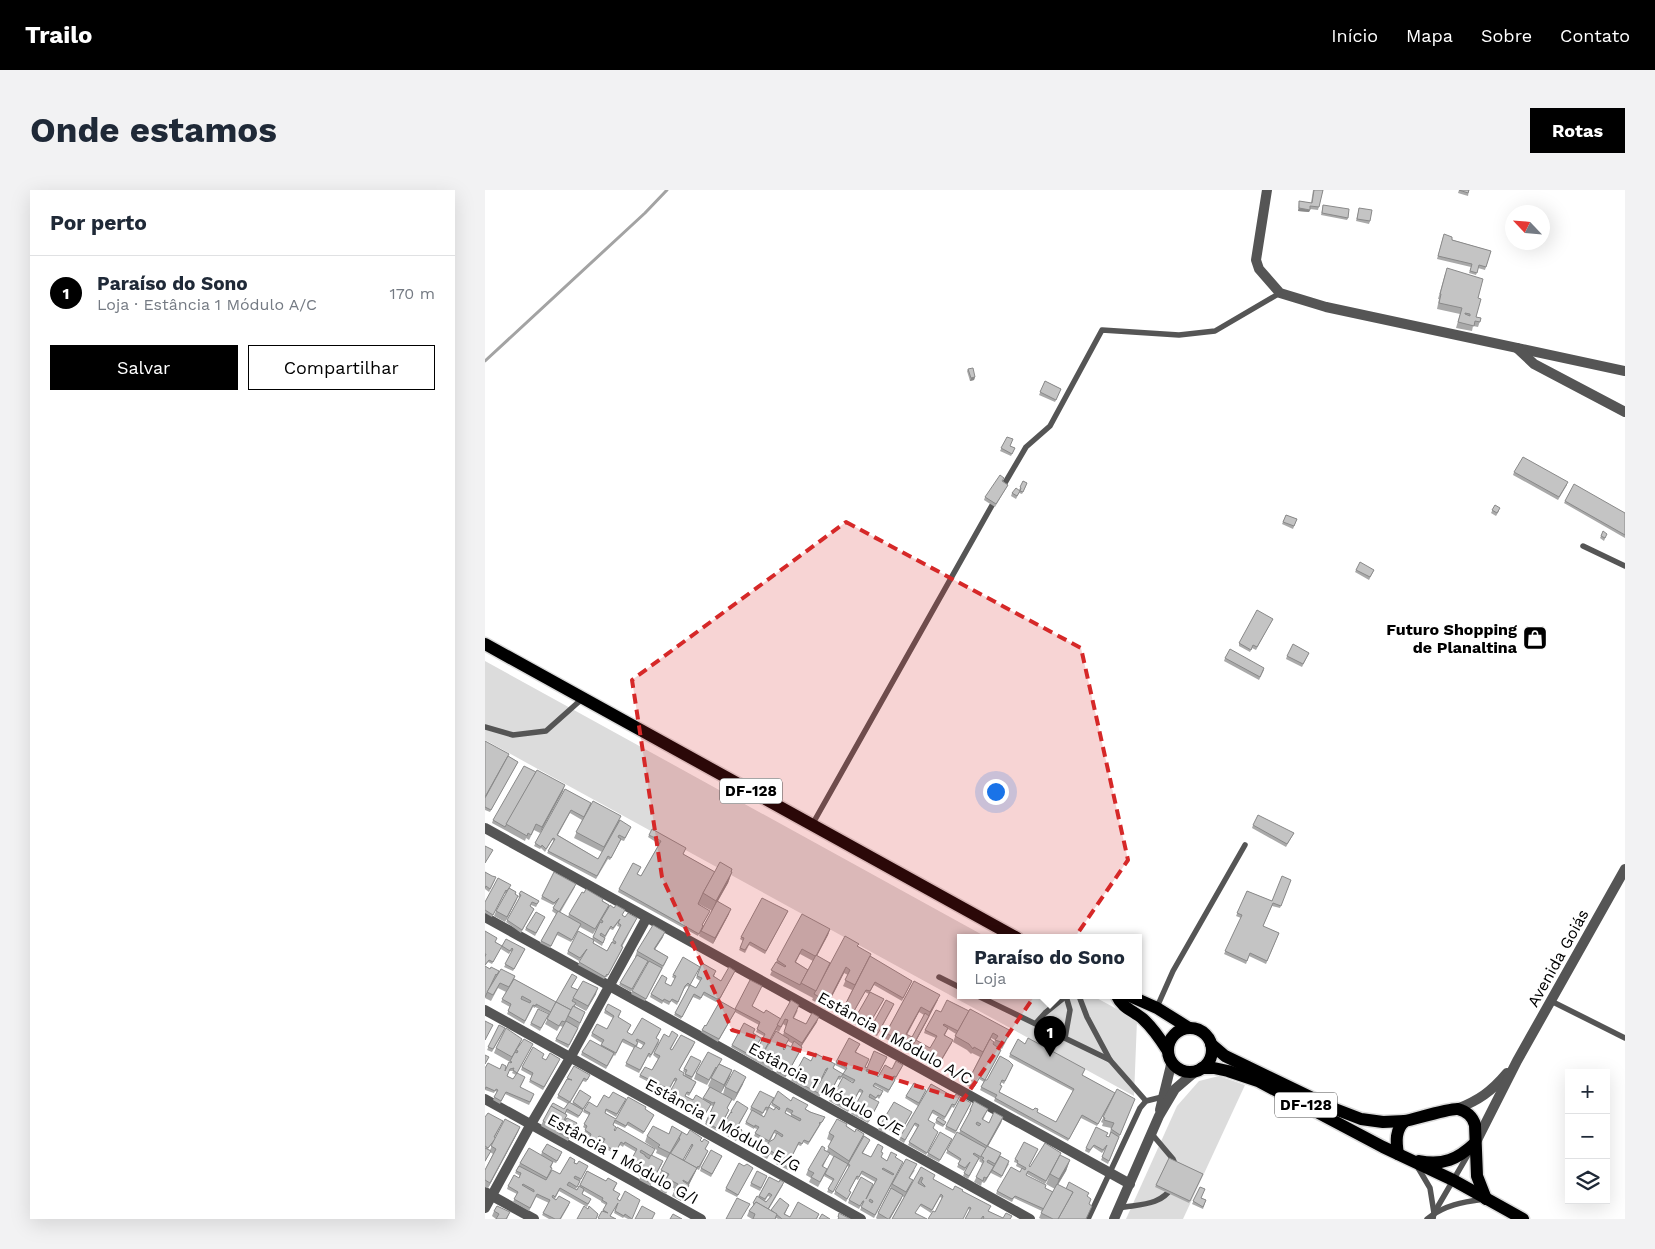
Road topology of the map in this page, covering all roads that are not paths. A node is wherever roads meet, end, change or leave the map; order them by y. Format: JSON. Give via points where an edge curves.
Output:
{"nodes":[{"id":1,"x":1267,"y":190,"type":"edge"},
{"id":2,"x":1280,"y":293,"type":"junction"},
{"id":3,"x":1517,"y":348,"type":"junction"},
{"id":4,"x":1625,"y":370,"type":"edge"},
{"id":5,"x":1625,"y":412,"type":"edge"},
{"id":6,"x":1583,"y":546,"type":"dead end"},
{"id":7,"x":1625,"y":566,"type":"edge"},
{"id":8,"x":485,"y":644,"type":"edge"},
{"id":9,"x":583,"y":698,"type":"junction"},
{"id":10,"x":485,"y":727,"type":"edge"},
{"id":11,"x":812,"y":825,"type":"junction"},
{"id":12,"x":485,"y":828,"type":"edge"},
{"id":13,"x":1245,"y":845,"type":"dead end"},
{"id":14,"x":1625,"y":869,"type":"edge"},
{"id":15,"x":485,"y":917,"type":"edge"},
{"id":16,"x":646,"y":918,"type":"junction"},
{"id":17,"x":1010,"y":934,"type":"edge"},
{"id":18,"x":939,"y":977,"type":"dead end"},
{"id":19,"x":609,"y":985,"type":"junction"},
{"id":20,"x":957,"y":986,"type":"edge"},
{"id":21,"x":984,"y":999,"type":"edge"},
{"id":22,"x":1062,"y":999,"type":"edge"},
{"id":23,"x":1067,"y":999,"type":"edge"},
{"id":24,"x":1080,"y":999,"type":"edge"},
{"id":25,"x":1118,"y":999,"type":"edge"},
{"id":26,"x":1137,"y":999,"type":"edge"},
{"id":27,"x":1551,"y":1001,"type":"junction"},
{"id":28,"x":1157,"y":1008,"type":"junction"},
{"id":29,"x":485,"y":1010,"type":"edge"},
{"id":30,"x":1036,"y":1023,"type":"junction"},
{"id":31,"x":1189,"y":1028,"type":"junction"},
{"id":32,"x":1065,"y":1038,"type":"junction"},
{"id":33,"x":1625,"y":1038,"type":"edge"},
{"id":34,"x":1211,"y":1044,"type":"junction"},
{"id":35,"x":1170,"y":1056,"type":"junction"},
{"id":36,"x":570,"y":1058,"type":"junction"},
{"id":37,"x":1111,"y":1060,"type":"junction"},
{"id":38,"x":1517,"y":1061,"type":"junction"},
{"id":39,"x":1199,"y":1070,"type":"junction"},
{"id":40,"x":1162,"y":1096,"type":"junction"},
{"id":41,"x":485,"y":1099,"type":"edge"},
{"id":42,"x":1146,"y":1101,"type":"junction"},
{"id":43,"x":1457,"y":1109,"type":"junction"},
{"id":44,"x":1159,"y":1116,"type":"junction"},
{"id":45,"x":1405,"y":1121,"type":"junction"},
{"id":46,"x":531,"y":1124,"type":"junction"},
{"id":47,"x":1151,"y":1133,"type":"junction"},
{"id":48,"x":1475,"y":1143,"type":"junction"},
{"id":49,"x":1402,"y":1156,"type":"junction"},
{"id":50,"x":1110,"y":1172,"type":"junction"},
{"id":51,"x":1175,"y":1176,"type":"edge"},
{"id":52,"x":1453,"y":1180,"type":"junction"},
{"id":53,"x":1130,"y":1184,"type":"junction"},
{"id":54,"x":1173,"y":1184,"type":"edge"},
{"id":55,"x":489,"y":1194,"type":"edge"},
{"id":56,"x":1486,"y":1199,"type":"junction"},
{"id":57,"x":485,"y":1208,"type":"edge"},
{"id":58,"x":1119,"y":1208,"type":"junction"},
{"id":59,"x":1433,"y":1216,"type":"edge"},
{"id":60,"x":534,"y":1219,"type":"edge"},
{"id":61,"x":701,"y":1219,"type":"edge"},
{"id":62,"x":861,"y":1219,"type":"edge"},
{"id":63,"x":1029,"y":1219,"type":"edge"},
{"id":64,"x":1089,"y":1219,"type":"edge"},
{"id":65,"x":1113,"y":1219,"type":"edge"},
{"id":66,"x":1427,"y":1219,"type":"edge"},
{"id":67,"x":1523,"y":1219,"type":"edge"}],
"edges":[{"from":1,"to":2,"type":"street","via":[[1256,260],[1259,269]]},
{"from":2,"to":3,"type":"street","via":[[1326,307]]},
{"from":2,"to":11,"type":"lane","via":[[1215,332],[1179,335],[1102,330],[1051,426],[1026,446],[1018,459]]},
{"from":3,"to":4,"type":"street"},
{"from":3,"to":5,"type":"street","via":[[1534,364]]},
{"from":6,"to":7,"type":"lane"},
{"from":8,"to":9,"type":"main road","name":"DF-128","number":"DF-128"},
{"from":9,"to":10,"type":"lane","via":[[546,731],[513,734]]},
{"from":9,"to":11,"type":"main road","name":"DF-128","number":"DF-128"},
{"from":11,"to":17,"type":"main road","name":"DF-128","number":"DF-128"},
{"from":12,"to":16,"type":"street","name":"Estância 1 Módulo A/C"},
{"from":13,"to":28,"type":"lane","via":[[1173,972]]},
{"from":14,"to":27,"type":"street","name":"Avenida Goiás"},
{"from":15,"to":19,"type":"street","name":"Estância 1 Módulo C/E"},
{"from":16,"to":19,"type":"street"},
{"from":16,"to":50,"type":"street","name":"Estância 1 Módulo A/C"},
{"from":18,"to":20,"type":"lane"},
{"from":19,"to":36,"type":"street"},
{"from":19,"to":63,"type":"street","name":"Estância 1 Módulo C/E"},
{"from":21,"to":30,"type":"lane"},
{"from":22,"to":30,"type":"lane"},
{"from":23,"to":32,"type":"lane","via":[[1070,1010]]},
{"from":24,"to":37,"type":"lane"},
{"from":25,"to":35,"type":"main road","via":[[1143,1019]]},
{"from":26,"to":28,"type":"main road","number":"DF-128"},
{"from":27,"to":33,"type":"lane"},
{"from":27,"to":38,"type":"street","name":"Avenida Goiás"},
{"from":28,"to":31,"type":"main road","number":"DF-128"},
{"from":29,"to":36,"type":"street","name":"Estância 1 Módulo E/G"},
{"from":30,"to":32,"type":"lane"},
{"from":31,"to":34,"type":"main road","number":"DF-128","via":[[1205,1034]]},
{"from":31,"to":35,"type":"main road","via":[[1174,1035],[1169,1045]]},
{"from":32,"to":37,"type":"lane"},
{"from":34,"to":39,"type":"main road","via":[[1211,1055]]},
{"from":34,"to":45,"type":"main road","name":"DF-128","number":"DF-128","via":[[1225,1056],[1335,1109],[1361,1119]]},
{"from":35,"to":39,"type":"main road","number":"DF-128","via":[[1180,1069]]},
{"from":35,"to":40,"type":"street"},
{"from":36,"to":46,"type":"street"},
{"from":36,"to":62,"type":"street","name":"Estância 1 Módulo E/G"},
{"from":37,"to":42,"type":"lane"},
{"from":38,"to":43,"type":"street","name":"Avenida Goiás","via":[[1488,1094]]},
{"from":38,"to":48,"type":"street","name":"Avenida Goiás"},
{"from":39,"to":44,"type":"street","via":[[1175,1088]]},
{"from":39,"to":49,"type":"main road","name":"DF-128","number":"DF-128","via":[[1214,1068],[1258,1080]]},
{"from":40,"to":42,"type":"lane"},
{"from":40,"to":44,"type":"street"},
{"from":41,"to":46,"type":"street","name":"Estância 1 Módulo G/I"},
{"from":42,"to":50,"type":"lane"},
{"from":43,"to":45,"type":"main road","number":"DF-128"},
{"from":43,"to":48,"type":"main road","via":[[1473,1119]]},
{"from":44,"to":47,"type":"street"},
{"from":45,"to":49,"type":"main road","via":[[1397,1134]]},
{"from":46,"to":55,"type":"street"},
{"from":46,"to":61,"type":"street","name":"Estância 1 Módulo G/I"},
{"from":47,"to":51,"type":"lane","via":[[1173,1159],[1177,1169]]},
{"from":47,"to":53,"type":"street"},
{"from":48,"to":49,"type":"main road","via":[[1462,1156],[1445,1162],[1424,1162]]},
{"from":48,"to":52,"type":"lane"},
{"from":48,"to":56,"type":"main road","via":[[1477,1176]]},
{"from":49,"to":52,"type":"main road","name":"DF-128","number":"DF-128"},
{"from":49,"to":59,"type":"lane","via":[[1419,1168],[1430,1188]]},
{"from":50,"to":53,"type":"street","name":"Estância 1 Módulo A/C"},
{"from":50,"to":64,"type":"lane"},
{"from":52,"to":56,"type":"main road","name":"DF-128","number":"DF-128"},
{"from":52,"to":59,"type":"lane"},
{"from":53,"to":58,"type":"street"},
{"from":54,"to":58,"type":"lane","via":[[1159,1201]]},
{"from":55,"to":57,"type":"street"},
{"from":55,"to":60,"type":"street"},
{"from":56,"to":59,"type":"lane","via":[[1460,1202]]},
{"from":56,"to":67,"type":"main road","name":"DF-128","number":"DF-128"},
{"from":58,"to":65,"type":"street"},
{"from":59,"to":66,"type":"lane"}]}
